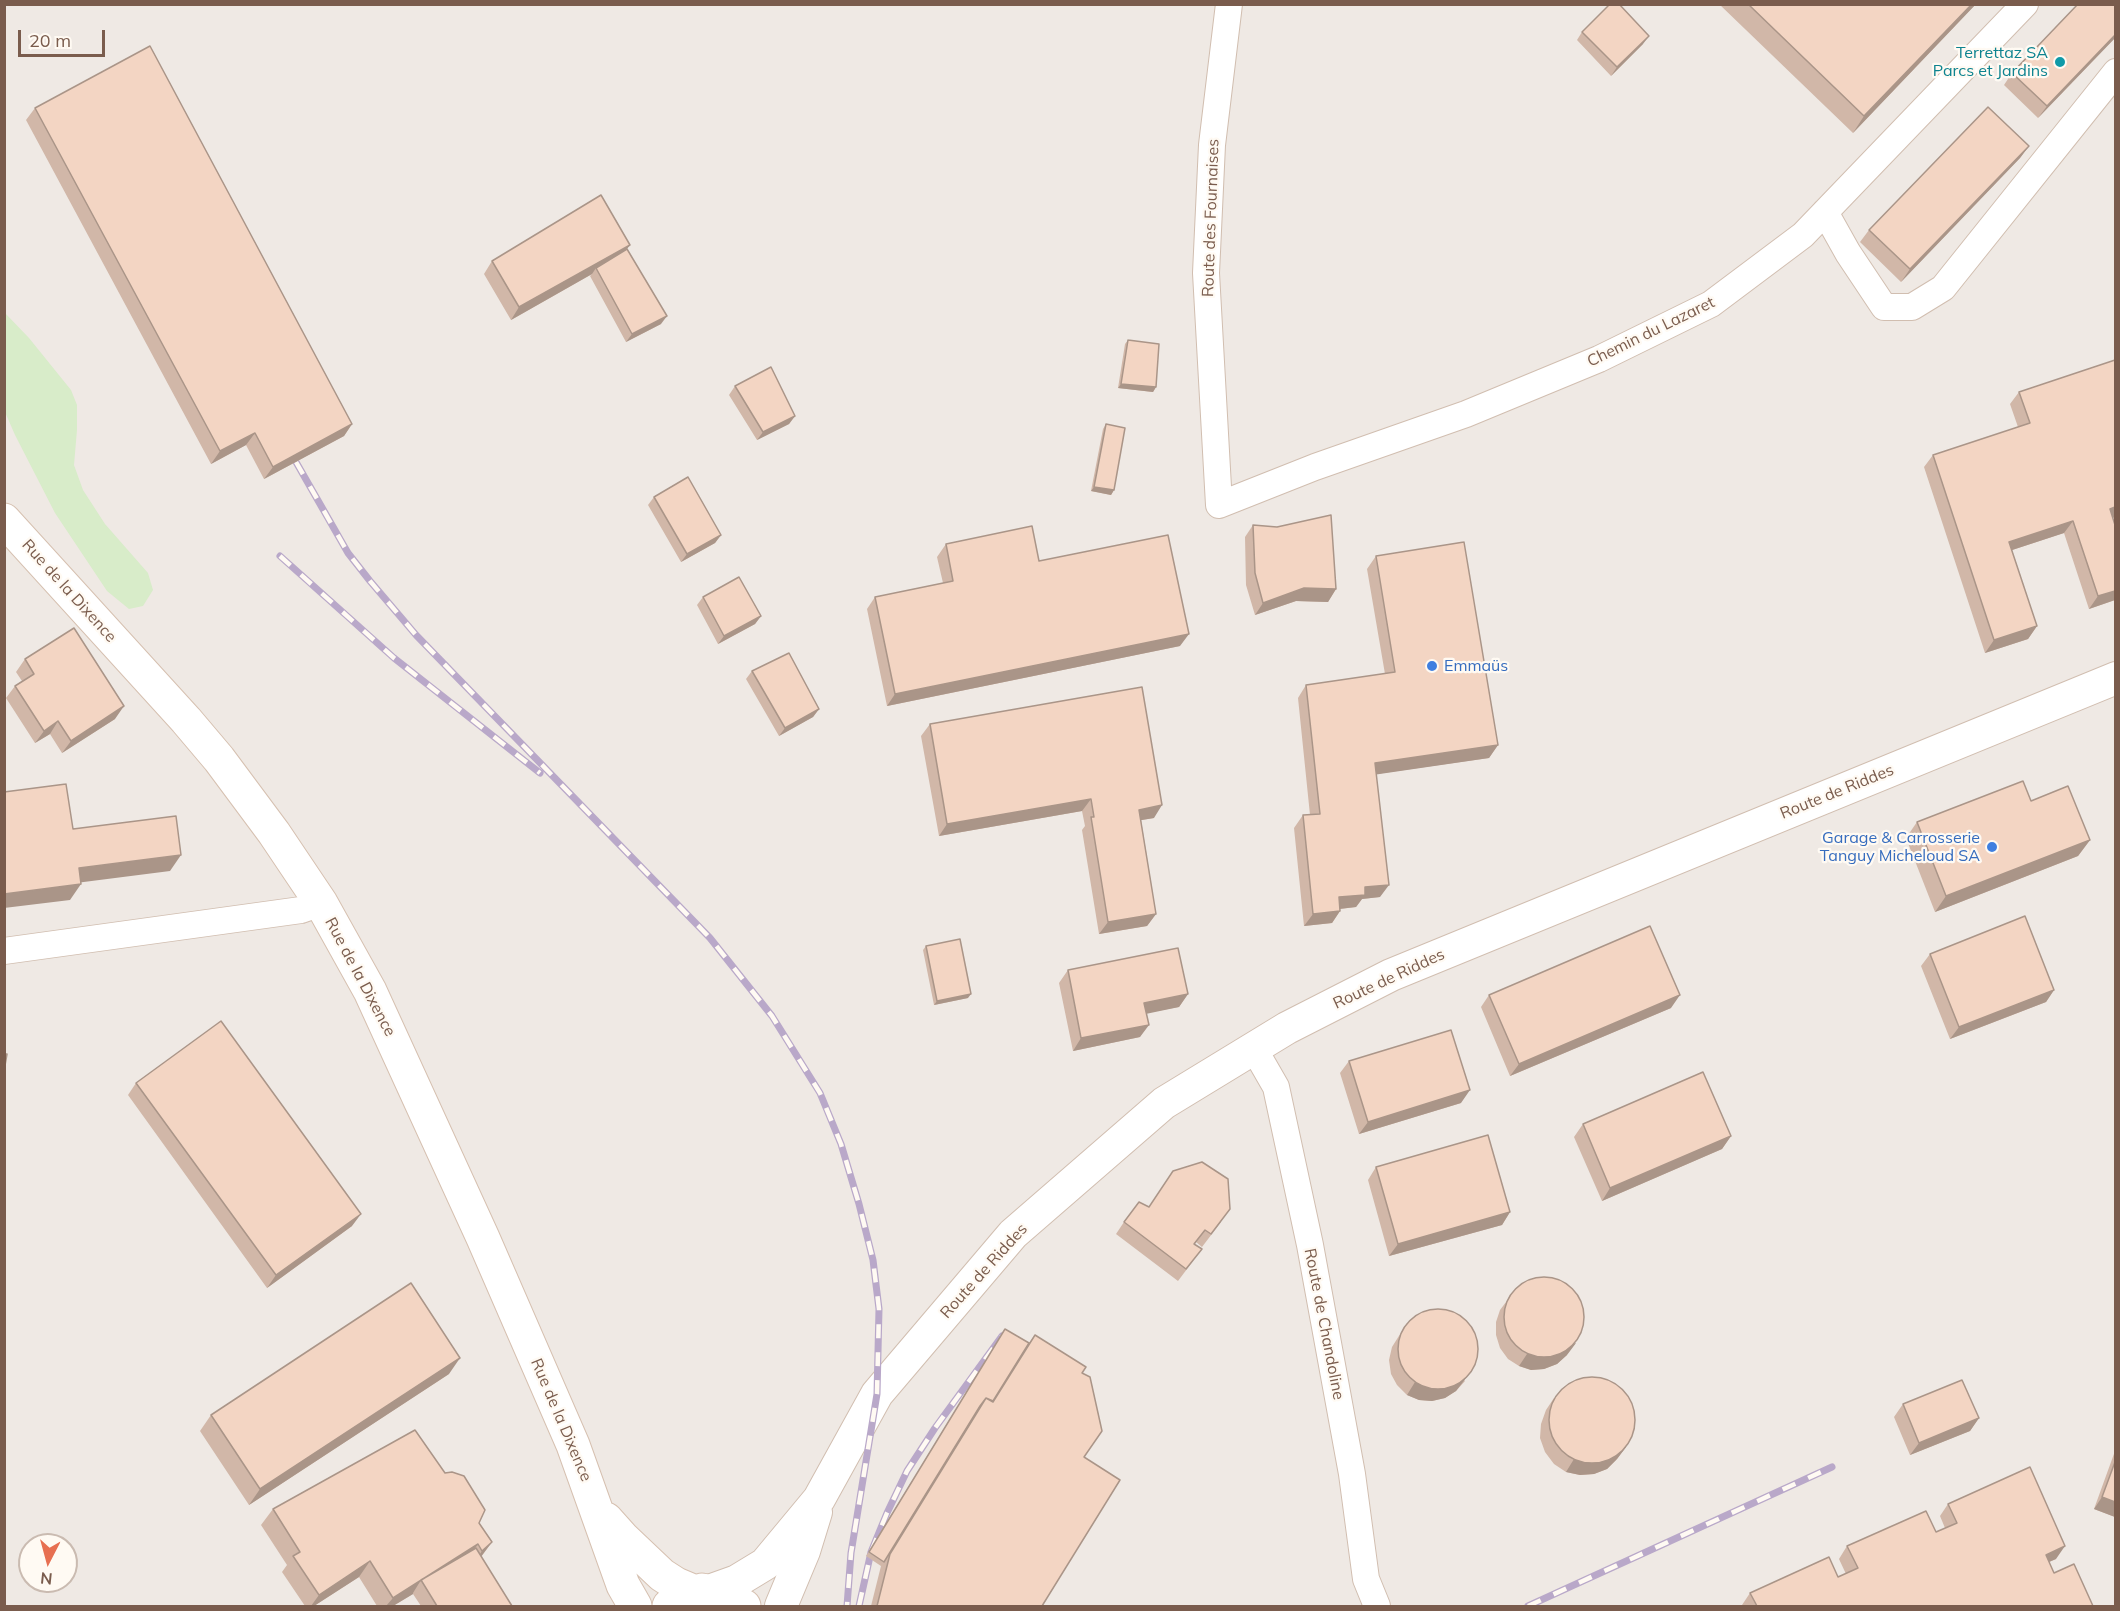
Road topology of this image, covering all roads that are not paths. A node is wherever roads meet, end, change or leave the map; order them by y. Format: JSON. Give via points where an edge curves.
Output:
{"nodes":[{"id":1,"x":1229,"y":4,"type":"edge"},
{"id":2,"x":2025,"y":4,"type":"edge"},
{"id":3,"x":2115,"y":72,"type":"edge"},
{"id":4,"x":1825,"y":212,"type":"junction"},
{"id":5,"x":1219,"y":505,"type":"joint"},
{"id":6,"x":4,"y":520,"type":"edge"},
{"id":7,"x":2115,"y":678,"type":"edge"},
{"id":8,"x":321,"y":903,"type":"junction"},
{"id":9,"x":4,"y":951,"type":"edge"},
{"id":10,"x":1253,"y":1047,"type":"junction"},
{"id":11,"x":819,"y":1499,"type":"junction"},
{"id":12,"x":597,"y":1508,"type":"junction"},
{"id":13,"x":691,"y":1596,"type":"edge"},
{"id":14,"x":635,"y":1606,"type":"edge"},
{"id":15,"x":744,"y":1606,"type":"edge"},
{"id":16,"x":781,"y":1606,"type":"edge"},
{"id":17,"x":1377,"y":1606,"type":"edge"}],
"edges":[{"from":1,"to":5,"type":"street","name":"Route des Fournaises","via":[[1212,146],[1206,273]]},
{"from":2,"to":4,"type":"street","name":"Chemin du Lazaret"},
{"from":3,"to":4,"type":"street","via":[[1943,288],[1912,306],[1884,308]]},
{"from":4,"to":5,"type":"street","name":"Chemin du Lazaret","via":[[1803,235],[1711,304],[1599,359],[1466,414]]},
{"from":6,"to":8,"type":"main road","name":"Rue de la Dixence","via":[[219,759]]},
{"from":7,"to":10,"type":"street","name":"Route de Riddes","via":[[1391,975]]},
{"from":8,"to":9,"type":"street","via":[[301,910]]},
{"from":8,"to":12,"type":"main road","name":"Rue de la Dixence","via":[[395,1045],[569,1434]]},
{"from":10,"to":11,"type":"street","name":"Route de Riddes","via":[[1164,1103],[1013,1234],[877,1394]]},
{"from":10,"to":17,"type":"street","name":"Route de Chandoline","via":[[1276,1087],[1352,1474],[1365,1579]]},
{"from":11,"to":13,"type":"street","name":"Route de Riddes","via":[[765,1564],[737,1581]]},
{"from":11,"to":16,"type":"street","name":"Route de Riddes","via":[[804,1551]]},
{"from":12,"to":13,"type":"main road","name":"Rue de la Dixence","via":[[662,1575]]},
{"from":12,"to":14,"type":"main road","name":"Rue de la Dixence","via":[[623,1585]]},
{"from":13,"to":15,"type":"main road","via":[[727,1596]]}]}
